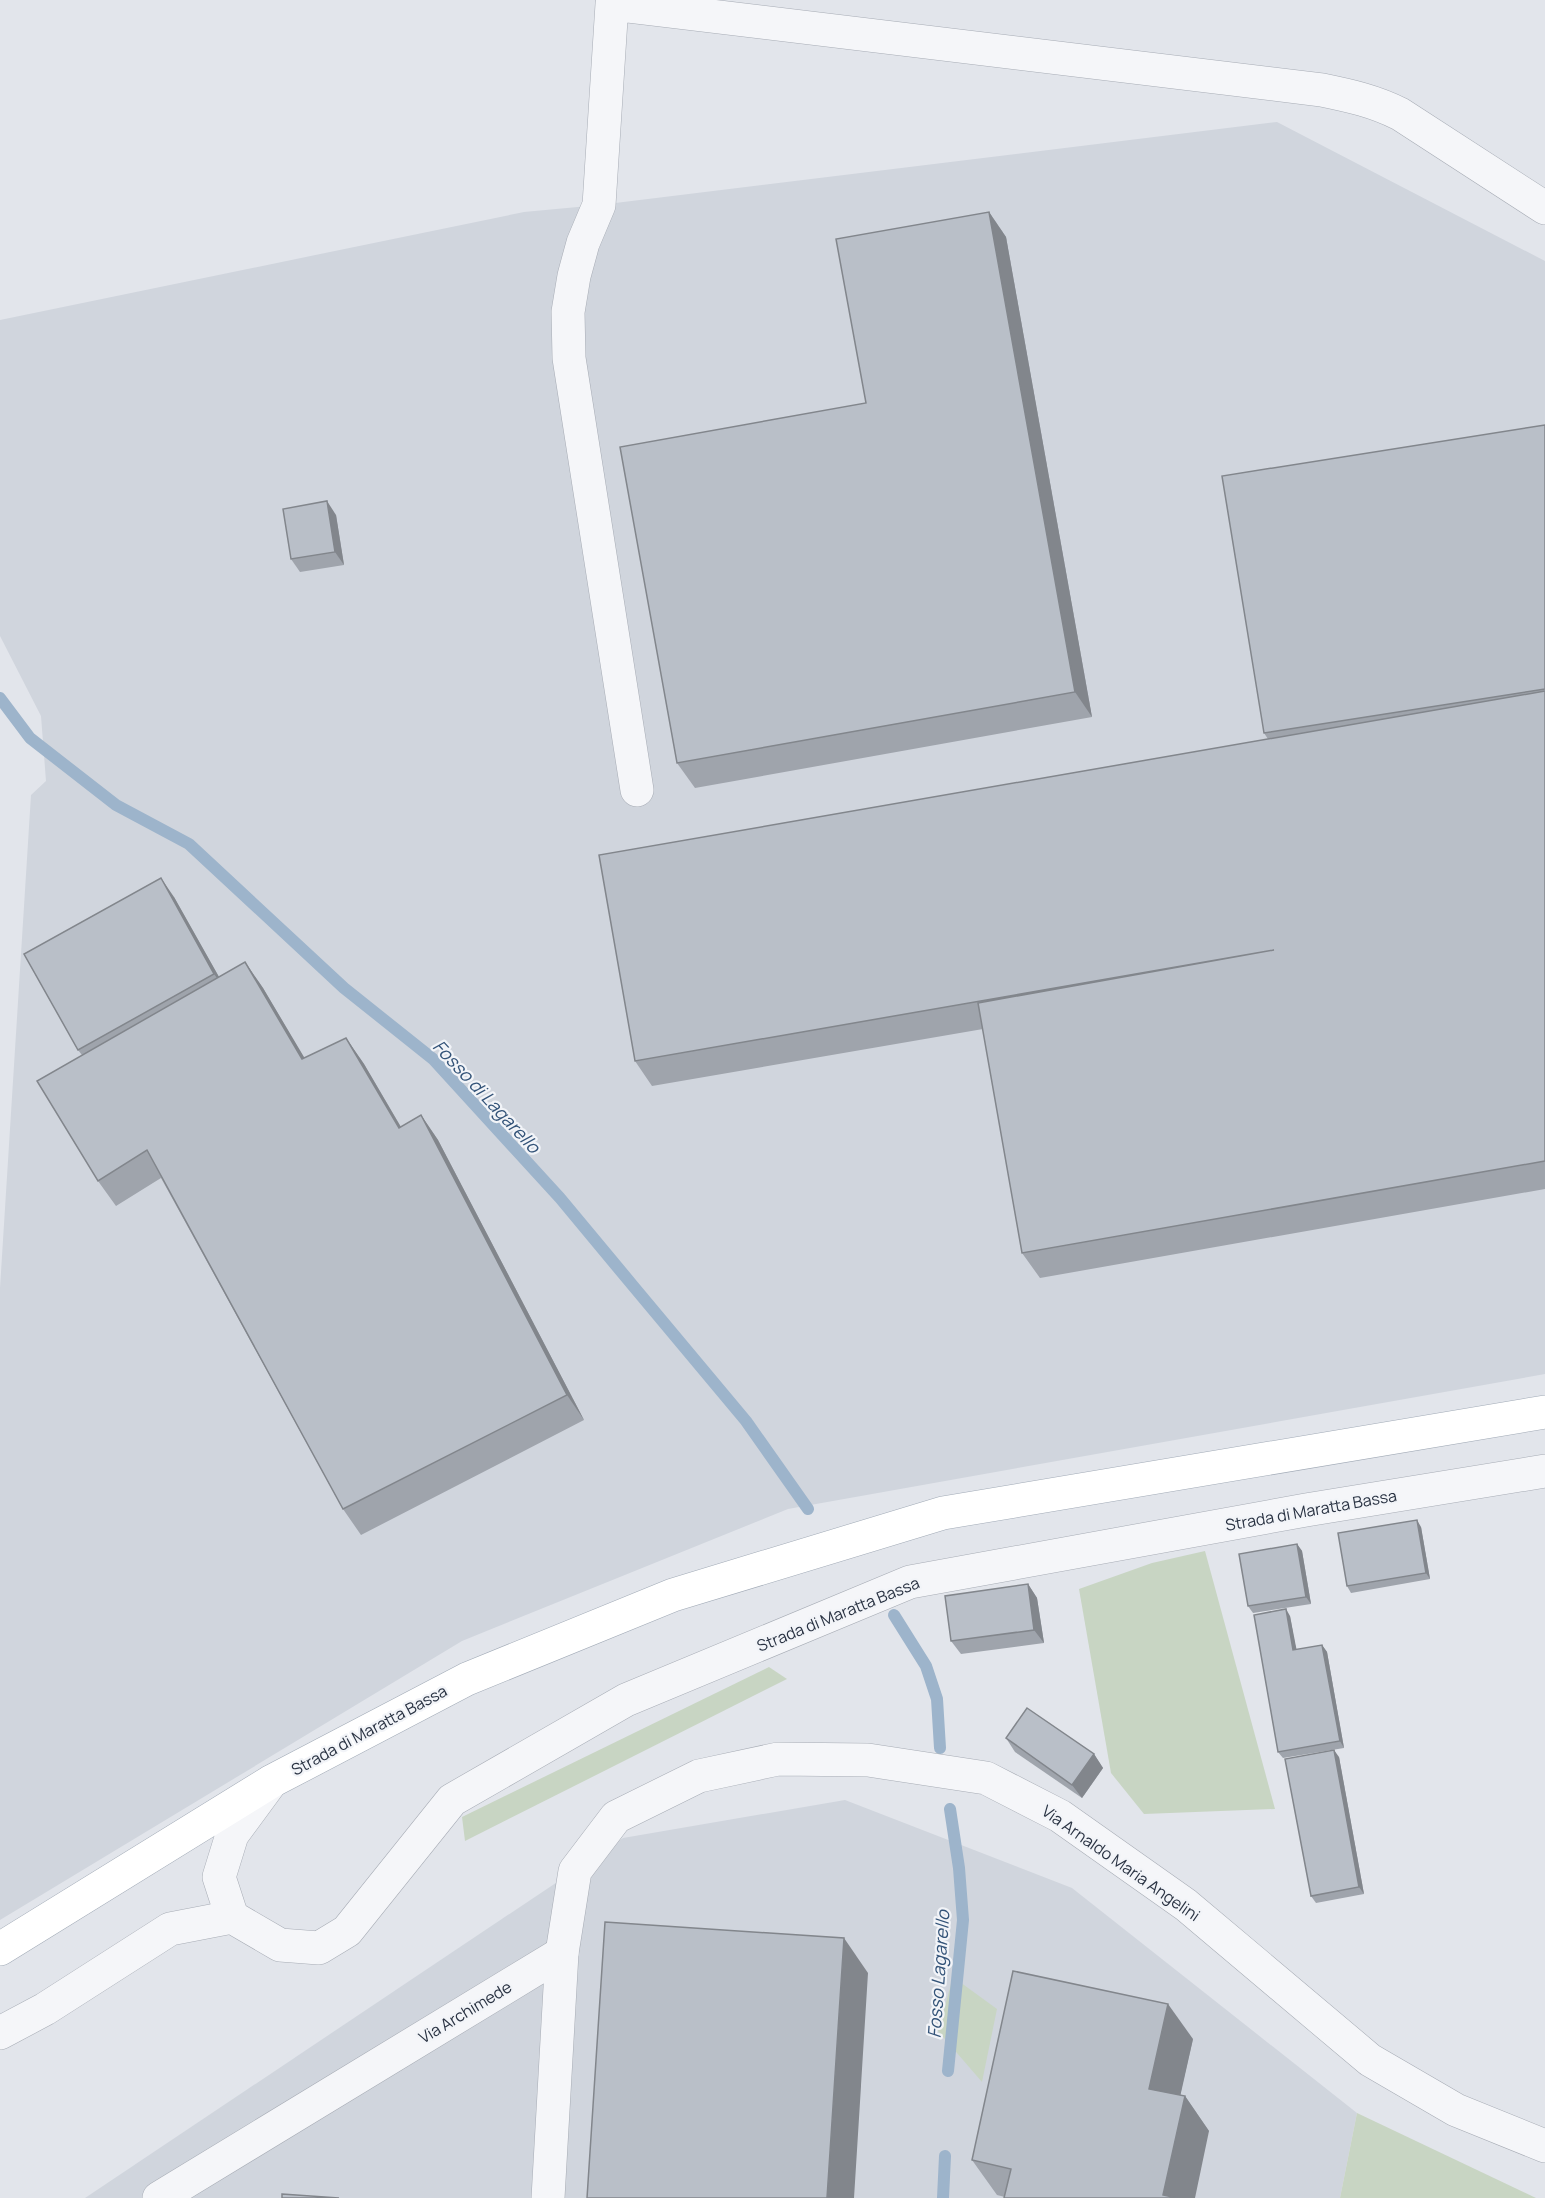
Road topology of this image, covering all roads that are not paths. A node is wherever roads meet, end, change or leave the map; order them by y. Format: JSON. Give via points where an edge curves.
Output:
{"nodes":[{"id":1,"x":1545,"y":208,"type":"edge"},
{"id":2,"x":637,"y":790,"type":"dead end"},
{"id":3,"x":1545,"y":1412,"type":"edge"},
{"id":4,"x":1545,"y":1471,"type":"edge"},
{"id":5,"x":272,"y":1781,"type":"junction"},
{"id":6,"x":232,"y":1917,"type":"junction"},
{"id":7,"x":0,"y":1949,"type":"edge"},
{"id":8,"x":562,"y":1953,"type":"junction"},
{"id":9,"x":0,"y":2033,"type":"edge"},
{"id":10,"x":1545,"y":2146,"type":"edge"},
{"id":11,"x":159,"y":2198,"type":"edge"},
{"id":12,"x":548,"y":2198,"type":"edge"}],
"edges":[{"from":1,"to":2,"type":"street","via":[[1400,114],[1354,97],[612,4],[599,205],[574,276],[568,312],[569,358]]},
{"from":3,"to":5,"type":"main road","name":"Strada di Maratta Bassa","via":[[944,1512],[672,1595],[466,1679]]},
{"from":4,"to":6,"type":"street","name":"Strada di Maratta Bassa","via":[[910,1582],[626,1700],[452,1800],[347,1931],[319,1948],[280,1945]]},
{"from":5,"to":6,"type":"street","name":"Strada di Maratta Bassa","via":[[232,1835],[219,1877]]},
{"from":5,"to":7,"type":"main road","name":"Strada di Maratta Bassa"},
{"from":6,"to":9,"type":"street","via":[[170,1929],[45,2009]]},
{"from":8,"to":10,"type":"street","name":"Via Arnaldo Maria Angelini","via":[[575,1871],[616,1817],[699,1776],[778,1759],[868,1760],[986,1778],[1060,1816],[1186,1905],[1370,2060],[1456,2110]]},
{"from":8,"to":11,"type":"street","name":"Via Archimede"},
{"from":8,"to":12,"type":"street"}]}
